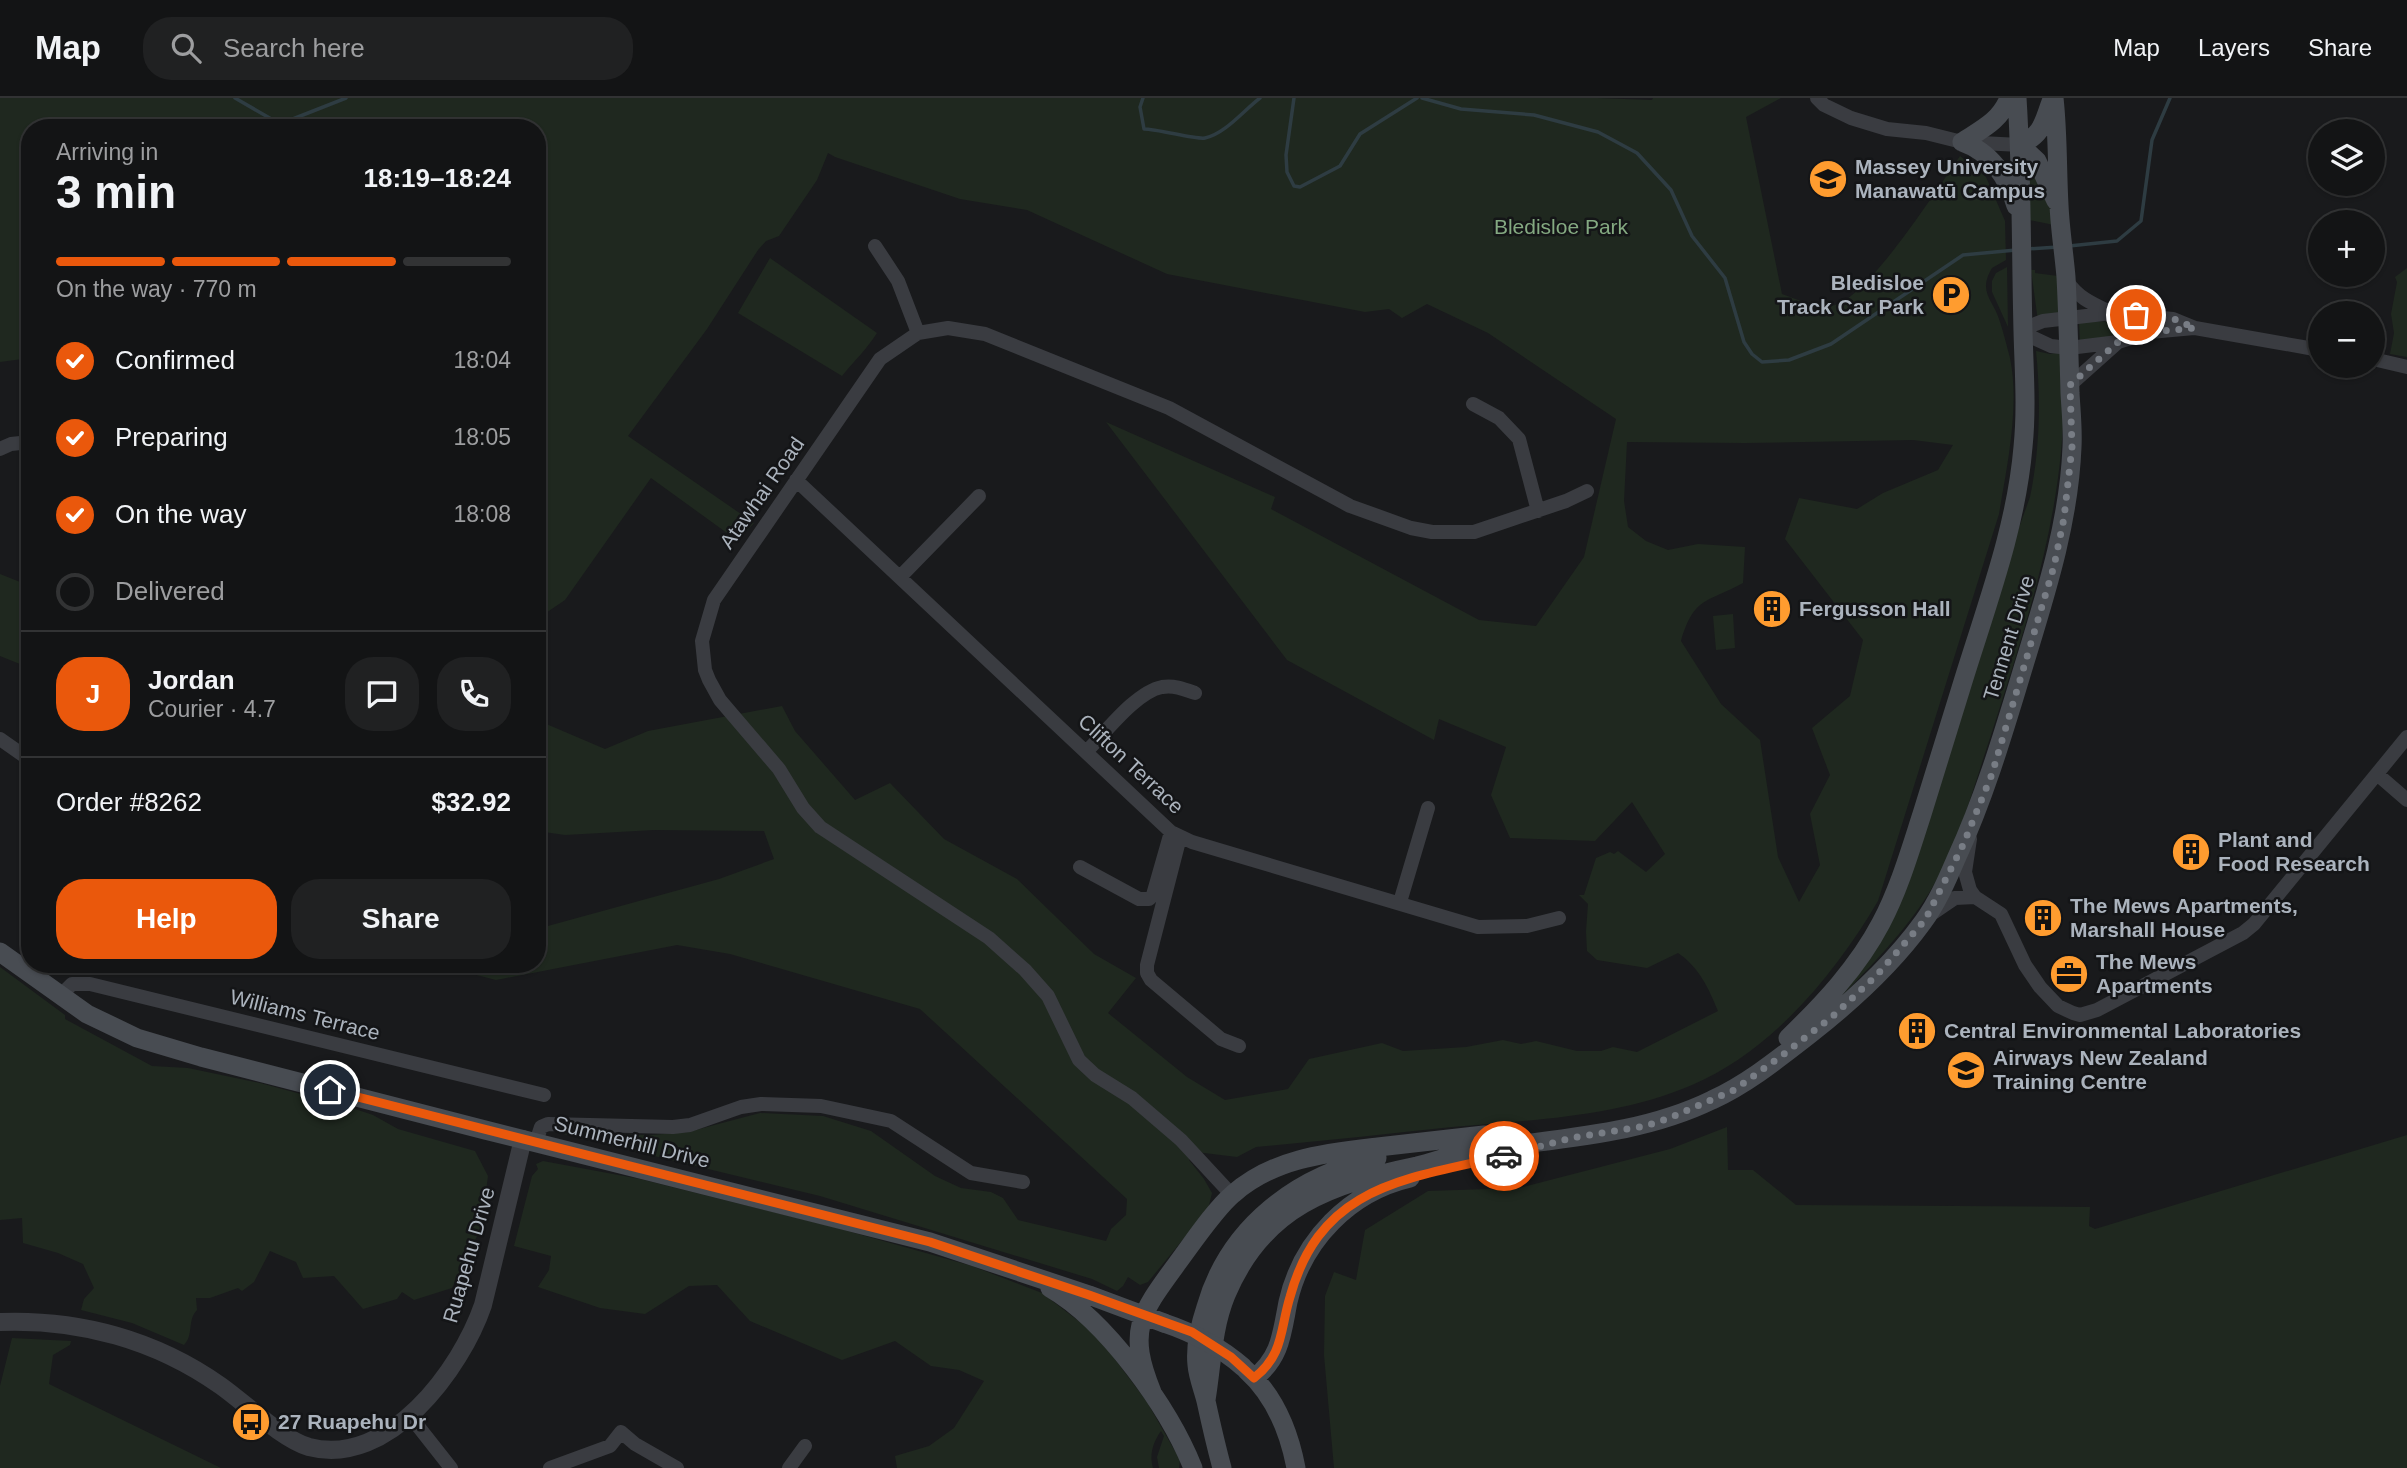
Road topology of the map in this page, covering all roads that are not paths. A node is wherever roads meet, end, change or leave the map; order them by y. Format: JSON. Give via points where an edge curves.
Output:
{"nodes":[{"id":1,"x":1817,"y":98,"type":"edge"},
{"id":2,"x":2009,"y":98,"type":"edge"},
{"id":3,"x":2017,"y":98,"type":"edge"},
{"id":4,"x":2053,"y":98,"type":"edge"},
{"id":5,"x":1962,"y":142,"type":"junction"},
{"id":6,"x":2020,"y":145,"type":"junction"},
{"id":7,"x":2060,"y":216,"type":"junction"},
{"id":8,"x":2020,"y":220,"type":"junction"},
{"id":9,"x":875,"y":246,"type":"dead end"},
{"id":10,"x":2066,"y":277,"type":"junction"},
{"id":11,"x":2112,"y":313,"type":"junction"},
{"id":12,"x":2067,"y":317,"type":"junction"},
{"id":13,"x":2195,"y":328,"type":"junction"},
{"id":14,"x":918,"y":333,"type":"junction"},
{"id":15,"x":2023,"y":333,"type":"junction"},
{"id":16,"x":2118,"y":342,"type":"junction"},
{"id":17,"x":2069,"y":348,"type":"junction"},
{"id":18,"x":2308,"y":348,"type":"edge"},
{"id":19,"x":2385,"y":362,"type":"edge"},
{"id":20,"x":2407,"y":367,"type":"edge"},
{"id":21,"x":2070,"y":385,"type":"junction"},
{"id":22,"x":1473,"y":404,"type":"dead end"},
{"id":23,"x":21,"y":443,"type":"edge"},
{"id":24,"x":0,"y":449,"type":"edge"},
{"id":25,"x":796,"y":480,"type":"junction"},
{"id":26,"x":1587,"y":491,"type":"dead end"},
{"id":27,"x":979,"y":496,"type":"dead end"},
{"id":28,"x":1538,"y":511,"type":"junction"},
{"id":29,"x":900,"y":577,"type":"junction"},
{"id":30,"x":1195,"y":693,"type":"dead end"},
{"id":31,"x":2407,"y":737,"type":"edge"},
{"id":32,"x":0,"y":739,"type":"edge"},
{"id":33,"x":1087,"y":751,"type":"junction"},
{"id":34,"x":21,"y":754,"type":"edge"},
{"id":35,"x":2377,"y":774,"type":"junction"},
{"id":36,"x":2407,"y":800,"type":"edge"},
{"id":37,"x":1428,"y":808,"type":"dead end"},
{"id":38,"x":1971,"y":827,"type":"junction"},
{"id":39,"x":1176,"y":834,"type":"junction"},
{"id":40,"x":1080,"y":867,"type":"dead end"},
{"id":41,"x":1975,"y":897,"type":"junction"},
{"id":42,"x":1400,"y":902,"type":"junction"},
{"id":43,"x":1559,"y":918,"type":"dead end"},
{"id":44,"x":1925,"y":920,"type":"junction"},
{"id":45,"x":0,"y":952,"type":"edge"},
{"id":46,"x":21,"y":967,"type":"edge"},
{"id":47,"x":29,"y":973,"type":"edge"},
{"id":48,"x":60,"y":996,"type":"junction"},
{"id":49,"x":1239,"y":1046,"type":"dead end"},
{"id":50,"x":1734,"y":1090,"type":"junction"},
{"id":51,"x":544,"y":1095,"type":"dead end"},
{"id":52,"x":1571,"y":1138,"type":"junction"},
{"id":53,"x":530,"y":1140,"type":"junction"},
{"id":54,"x":1023,"y":1182,"type":"dead end"},
{"id":55,"x":1232,"y":1195,"type":"junction"},
{"id":56,"x":1019,"y":1271,"type":"junction"},
{"id":57,"x":1143,"y":1316,"type":"junction"},
{"id":58,"x":0,"y":1322,"type":"edge"},
{"id":59,"x":1249,"y":1372,"type":"junction"},
{"id":60,"x":1152,"y":1392,"type":"junction"},
{"id":61,"x":410,"y":1416,"type":"junction"},
{"id":62,"x":805,"y":1446,"type":"dead end"},
{"id":63,"x":451,"y":1468,"type":"edge"},
{"id":64,"x":550,"y":1468,"type":"edge"},
{"id":65,"x":677,"y":1468,"type":"edge"},
{"id":66,"x":789,"y":1468,"type":"edge"},
{"id":67,"x":1193,"y":1468,"type":"edge"},
{"id":68,"x":1222,"y":1468,"type":"edge"},
{"id":69,"x":1296,"y":1468,"type":"edge"}],
"edges":[{"from":1,"to":5,"type":"street","via":[[1851,118],[1887,129],[1926,132]]},
{"from":2,"to":5,"type":"main road","via":[[1992,124]]},
{"from":3,"to":6,"type":"main road","name":"Tennent Drive"},
{"from":4,"to":6,"type":"main road","via":[[2042,127]]},
{"from":4,"to":7,"type":"main road","name":"Tennent Drive"},
{"from":5,"to":6,"type":"street"},
{"from":5,"to":8,"type":"main road","via":[[1975,146],[2000,170]]},
{"from":6,"to":7,"type":"main road","via":[[2037,161]]},
{"from":6,"to":8,"type":"main road","name":"Tennent Drive"},
{"from":7,"to":10,"type":"main road","name":"Tennent Drive"},
{"from":8,"to":15,"type":"main road","name":"Tennent Drive"},
{"from":9,"to":14,"type":"street","via":[[898,281]]},
{"from":10,"to":11,"type":"street","via":[[2075,293]]},
{"from":10,"to":12,"type":"main road","name":"Tennent Drive"},
{"from":11,"to":12,"type":"street"},
{"from":11,"to":13,"type":"street","via":[[2174,319]]},
{"from":12,"to":15,"type":"street","via":[[2033,325]]},
{"from":12,"to":17,"type":"main road","name":"Tennent Drive"},
{"from":13,"to":16,"type":"street","via":[[2150,332]]},
{"from":13,"to":18,"type":"street"},
{"from":14,"to":25,"type":"street","name":"Atawhai Road","via":[[880,359]]},
{"from":14,"to":28,"type":"street","name":"Atawhai Road","via":[[948,328],[985,334],[1169,408],[1350,506],[1411,528],[1474,533]]},
{"from":15,"to":17,"type":"street"},
{"from":15,"to":50,"type":"main road","name":"Tennent Drive","via":[[2027,402],[2015,507],[1901,879],[1880,925],[1849,971]]},
{"from":16,"to":17,"type":"street"},
{"from":16,"to":21,"type":"street"},
{"from":17,"to":21,"type":"main road","name":"Tennent Drive"},
{"from":19,"to":20,"type":"street"},
{"from":21,"to":38,"type":"main road","name":"Tennent Drive","via":[[2072,447],[2054,566],[1992,774]]},
{"from":22,"to":28,"type":"street","via":[[1499,418],[1519,439]]},
{"from":23,"to":24,"type":"street"},
{"from":25,"to":29,"type":"street","name":"Clifton Terrace"},
{"from":25,"to":55,"type":"street","name":"Atawhai Road","via":[[722,587],[706,625],[702,640],[705,670],[720,700],[779,769],[820,827],[989,938],[1025,970],[1048,996],[1079,1060],[1181,1140]]},
{"from":26,"to":28,"type":"street","name":"Atawhai Road"},
{"from":27,"to":29,"type":"street"},
{"from":29,"to":33,"type":"street","name":"Clifton Terrace"},
{"from":30,"to":33,"type":"street","via":[[1173,687],[1143,695]]},
{"from":31,"to":35,"type":"street"},
{"from":32,"to":34,"type":"street"},
{"from":33,"to":39,"type":"street","name":"Clifton Terrace"},
{"from":35,"to":36,"type":"street"},
{"from":35,"to":41,"type":"street","via":[[2248,929],[2088,1013],[2073,1013],[2049,997],[2025,965],[2001,914]]},
{"from":37,"to":42,"type":"street"},
{"from":38,"to":41,"type":"street","via":[[1965,872]]},
{"from":38,"to":44,"type":"main road","name":"Tennent Drive"},
{"from":39,"to":40,"type":"street","via":[[1149,899],[1139,899]]},
{"from":39,"to":42,"type":"street","name":"Clifton Terrace"},
{"from":39,"to":49,"type":"street","via":[[1147,973],[1221,1039]]},
{"from":41,"to":44,"type":"street","via":[[1950,900]]},
{"from":42,"to":43,"type":"street","name":"Clifton Terrace","via":[[1478,927],[1528,926]]},
{"from":44,"to":50,"type":"main road","name":"Tennent Drive","via":[[1833,1016]]},
{"from":45,"to":46,"type":"main road","name":"Summerhill Drive"},
{"from":47,"to":48,"type":"main road","name":"Summerhill Drive"},
{"from":48,"to":51,"type":"street","name":"Williams Terrace","via":[[72,984],[90,984]]},
{"from":48,"to":53,"type":"main road","name":"Summerhill Drive","via":[[106,1024],[163,1047]]},
{"from":50,"to":52,"type":"main road","name":"Tennent Drive","via":[[1645,1126]]},
{"from":52,"to":55,"type":"main road","via":[[1484,1135],[1324,1154],[1276,1167]]},
{"from":52,"to":59,"type":"main road","via":[[1396,1181],[1343,1210],[1318,1236],[1298,1271],[1277,1352],[1269,1366]]},
{"from":52,"to":68,"type":"main road","name":"Tennent Drive","via":[[1463,1153],[1414,1152],[1357,1162],[1301,1185],[1256,1221],[1226,1259],[1208,1298],[1197,1347],[1197,1366]]},
{"from":53,"to":54,"type":"street","via":[[548,1125],[690,1125],[761,1104],[821,1106],[891,1121],[971,1173]]},
{"from":53,"to":56,"type":"main road","name":"Summerhill Drive","via":[[930,1242]]},
{"from":53,"to":61,"type":"street","name":"Ruapehu Drive","via":[[475,1329],[442,1384]]},
{"from":55,"to":57,"type":"main road","via":[[1158,1289]]},
{"from":56,"to":57,"type":"main road","name":"Summerhill Drive"},
{"from":56,"to":60,"type":"main road","via":[[1089,1318]]},
{"from":57,"to":59,"type":"main road","name":"Summerhill Drive","bridge":true,"via":[[1192,1332]]},
{"from":57,"to":60,"type":"main road","via":[[1139,1342]]},
{"from":58,"to":61,"type":"street","name":"Ruapehu Drive","via":[[77,1326],[149,1346],[188,1364],[295,1441],[314,1448],[363,1444]]},
{"from":59,"to":69,"type":"main road","name":"Summerhill Drive","via":[[1275,1405],[1289,1435]]},
{"from":60,"to":67,"type":"main road"},
{"from":61,"to":63,"type":"street"},
{"from":62,"to":66,"type":"street"},
{"from":64,"to":65,"type":"street","via":[[610,1446],[621,1432]]}]}
